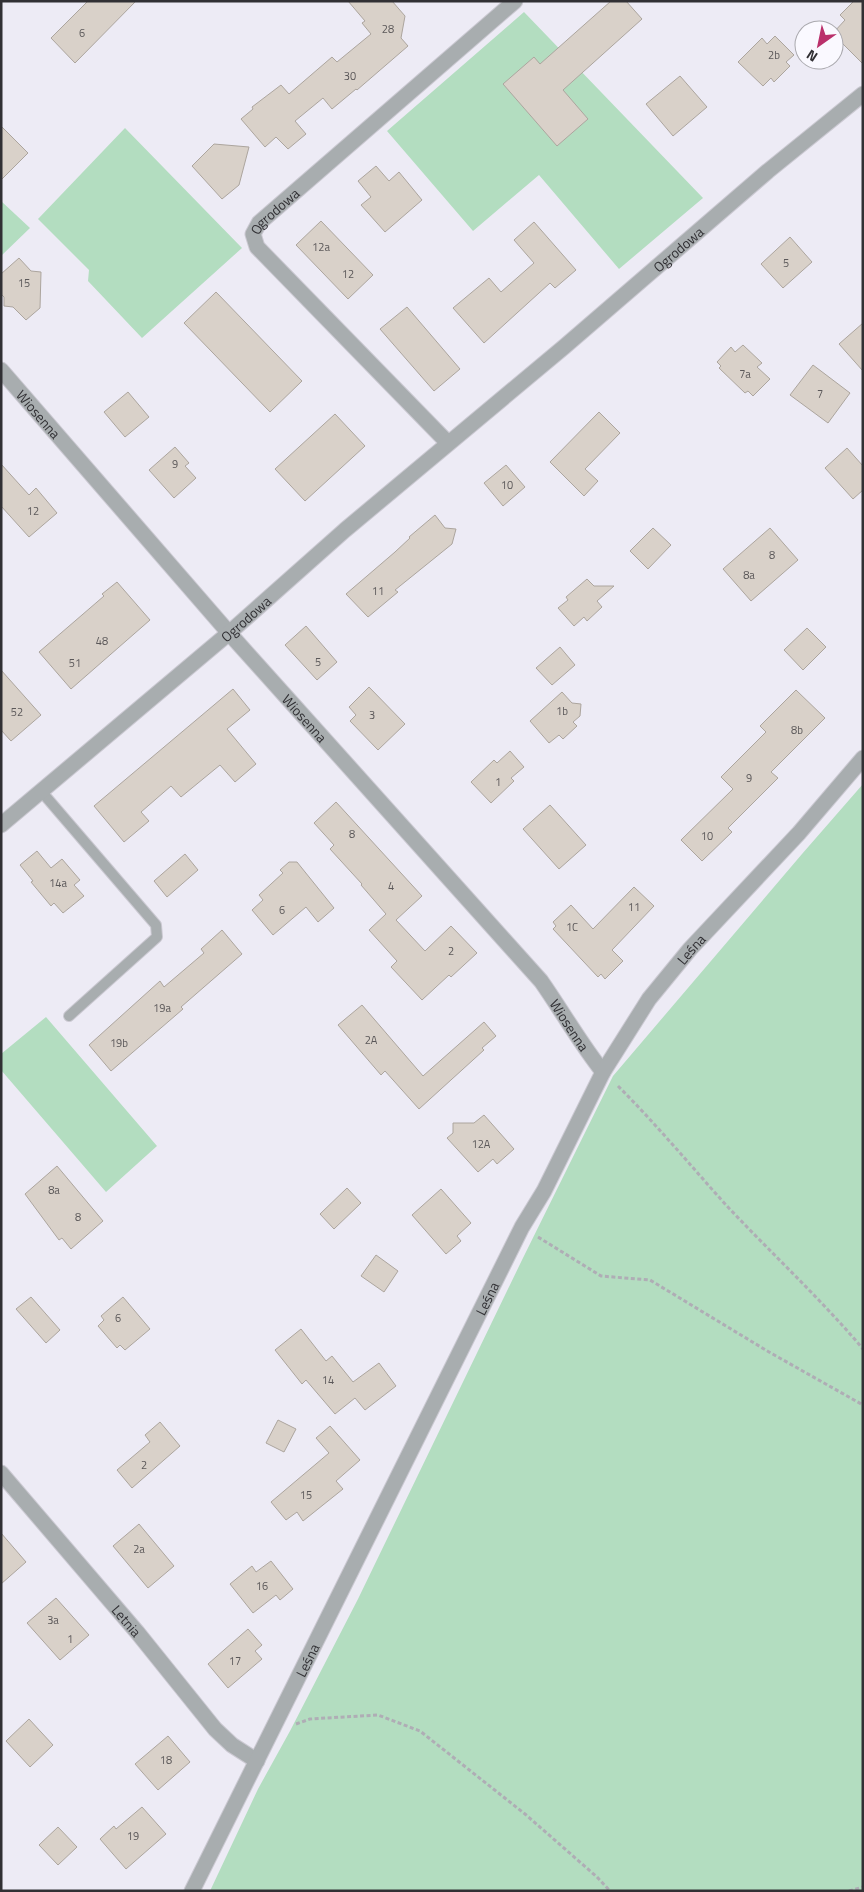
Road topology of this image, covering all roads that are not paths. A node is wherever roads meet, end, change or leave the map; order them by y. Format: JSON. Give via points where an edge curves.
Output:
{"nodes":[{"id":1,"x":515,"y":1,"type":"edge"},
{"id":2,"x":863,"y":94,"type":"edge"},
{"id":3,"x":1,"y":370,"type":"edge"},
{"id":4,"x":448,"y":443,"type":"junction"},
{"id":5,"x":229,"y":633,"type":"junction"},
{"id":6,"x":863,"y":758,"type":"edge"},
{"id":7,"x":41,"y":791,"type":"junction"},
{"id":8,"x":1,"y":825,"type":"edge"},
{"id":9,"x":69,"y":1016,"type":"dead end"},
{"id":10,"x":603,"y":1072,"type":"junction"},
{"id":11,"x":1,"y":1474,"type":"edge"},
{"id":12,"x":257,"y":1761,"type":"junction"},
{"id":13,"x":192,"y":1891,"type":"edge"}],
"edges":[{"from":1,"to":4,"type":"street","name":"Ogrodowa","via":[[259,223],[253,234],[257,247]]},
{"from":2,"to":4,"type":"street","name":"Ogrodowa"},
{"from":3,"to":5,"type":"street","name":"Wiosenna"},
{"from":4,"to":5,"type":"street","name":"Ogrodowa"},
{"from":5,"to":7,"type":"street","name":"Ogrodowa"},
{"from":5,"to":10,"type":"street","name":"Wiosenna","via":[[541,981]]},
{"from":6,"to":10,"type":"street","name":"Leśna","via":[[799,833],[690,949],[650,999]]},
{"from":7,"to":8,"type":"street","name":"Ogrodowa"},
{"from":7,"to":9,"type":"lane","via":[[156,925],[157,937]]},
{"from":10,"to":12,"type":"street","name":"Leśna","via":[[544,1191],[522,1227]]},
{"from":11,"to":12,"type":"street","name":"Letnia","via":[[137,1632],[215,1730]]},
{"from":12,"to":13,"type":"street","name":"Leśna"}]}
